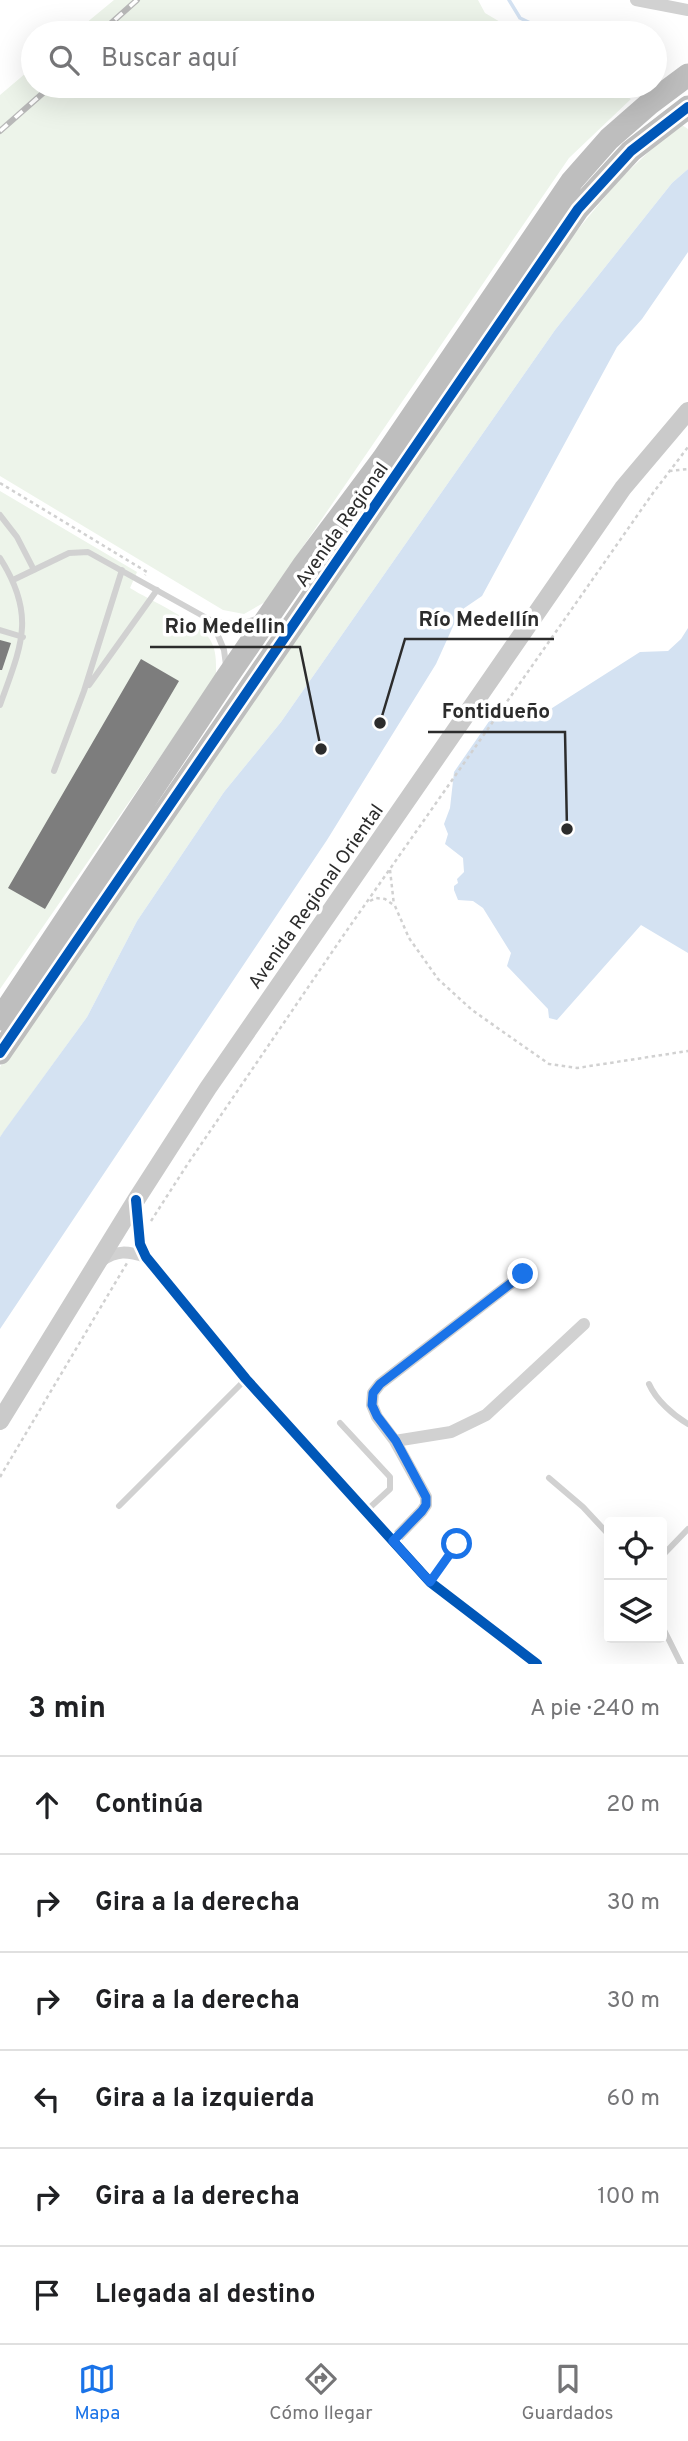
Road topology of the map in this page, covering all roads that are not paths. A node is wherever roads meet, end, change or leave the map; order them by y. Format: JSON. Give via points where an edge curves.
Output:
{"nodes":[{"id":1,"x":636,"y":0,"type":"edge"},
{"id":2,"x":688,"y":10,"type":"edge"},
{"id":3,"x":686,"y":76,"type":"edge"},
{"id":4,"x":667,"y":90,"type":"edge"},
{"id":5,"x":657,"y":98,"type":"edge"},
{"id":6,"x":680,"y":113,"type":"edge"},
{"id":7,"x":688,"y":411,"type":"edge"},
{"id":8,"x":0,"y":515,"type":"edge"},
{"id":9,"x":0,"y":558,"type":"edge"},
{"id":10,"x":34,"y":570,"type":"junction"},
{"id":11,"x":122,"y":570,"type":"junction"},
{"id":12,"x":13,"y":580,"type":"junction"},
{"id":13,"x":157,"y":590,"type":"junction"},
{"id":14,"x":271,"y":612,"type":"junction"},
{"id":15,"x":212,"y":621,"type":"junction"},
{"id":16,"x":0,"y":631,"type":"edge"},
{"id":17,"x":23,"y":637,"type":"junction"},
{"id":18,"x":225,"y":680,"type":"junction"},
{"id":19,"x":84,"y":691,"type":"junction"},
{"id":20,"x":0,"y":705,"type":"edge"},
{"id":21,"x":54,"y":771,"type":"dead end"},
{"id":22,"x":0,"y":1019,"type":"edge"},
{"id":23,"x":0,"y":1053,"type":"edge"},
{"id":24,"x":136,"y":1200,"type":"junction"},
{"id":25,"x":146,"y":1257,"type":"junction"},
{"id":26,"x":96,"y":1264,"type":"junction"},
{"id":27,"x":523,"y":1274,"type":"dead end"},
{"id":28,"x":584,"y":1325,"type":"dead end"},
{"id":29,"x":246,"y":1379,"type":"junction"},
{"id":30,"x":649,"y":1384,"type":"dead end"},
{"id":31,"x":0,"y":1421,"type":"edge"},
{"id":32,"x":340,"y":1423,"type":"dead end"},
{"id":33,"x":688,"y":1424,"type":"edge"},
{"id":34,"x":396,"y":1441,"type":"junction"},
{"id":35,"x":549,"y":1478,"type":"dead end"},
{"id":36,"x":119,"y":1506,"type":"dead end"},
{"id":37,"x":366,"y":1511,"type":"junction"},
{"id":38,"x":688,"y":1529,"type":"edge"},
{"id":39,"x":604,"y":1530,"type":"edge"},
{"id":40,"x":393,"y":1541,"type":"junction"},
{"id":41,"x":457,"y":1544,"type":"dead end"},
{"id":42,"x":667,"y":1551,"type":"edge"},
{"id":43,"x":430,"y":1582,"type":"junction"},
{"id":44,"x":667,"y":1636,"type":"edge"},
{"id":45,"x":537,"y":1664,"type":"edge"},
{"id":46,"x":681,"y":1664,"type":"edge"}],
"edges":[{"from":1,"to":2,"type":"street"},
{"from":3,"to":4,"type":"highway","name":"Avenida Regional"},
{"from":5,"to":14,"type":"highway","name":"Avenida Regional","via":[[572,181],[383,459]]},
{"from":6,"to":23,"type":"highway","name":"Avenida Regional","via":[[631,150],[578,209]]},
{"from":7,"to":24,"type":"main road","name":"Avenida Regional Oriental","via":[[623,488],[215,1077]]},
{"from":8,"to":10,"type":"lane"},
{"from":9,"to":12,"type":"lane"},
{"from":10,"to":11,"type":"lane","via":[[69,553],[88,552]]},
{"from":10,"to":12,"type":"lane"},
{"from":11,"to":13,"type":"lane"},
{"from":11,"to":19,"type":"lane"},
{"from":12,"to":17,"type":"lane"},
{"from":13,"to":15,"type":"lane"},
{"from":13,"to":19,"type":"lane"},
{"from":14,"to":15,"type":"lane","via":[[240,624]]},
{"from":14,"to":18,"type":"highway","name":"Avenida Regional"},
{"from":15,"to":18,"type":"lane","via":[[224,650]]},
{"from":16,"to":17,"type":"lane"},
{"from":17,"to":20,"type":"lane"},
{"from":18,"to":22,"type":"highway","name":"Avenida Regional"},
{"from":19,"to":21,"type":"lane"},
{"from":24,"to":25,"type":"street"},
{"from":24,"to":26,"type":"main road","name":"Avenida Regional Oriental"},
{"from":25,"to":26,"type":"street","via":[[113,1253]]},
{"from":25,"to":29,"type":"street"},
{"from":26,"to":31,"type":"main road","name":"Avenida Regional Oriental"},
{"from":27,"to":34,"type":"street","via":[[373,1393],[377,1416]]},
{"from":28,"to":34,"type":"street","via":[[486,1415],[451,1432]]},
{"from":29,"to":36,"type":"lane"},
{"from":29,"to":37,"type":"street"},
{"from":30,"to":33,"type":"lane"},
{"from":32,"to":37,"type":"lane","via":[[390,1477],[390,1489]]},
{"from":34,"to":40,"type":"street","via":[[426,1505]]},
{"from":35,"to":39,"type":"lane"},
{"from":37,"to":40,"type":"street"},
{"from":38,"to":42,"type":"lane"},
{"from":40,"to":43,"type":"street"},
{"from":41,"to":43,"type":"lane"},
{"from":43,"to":45,"type":"street"},
{"from":44,"to":46,"type":"lane"}]}
